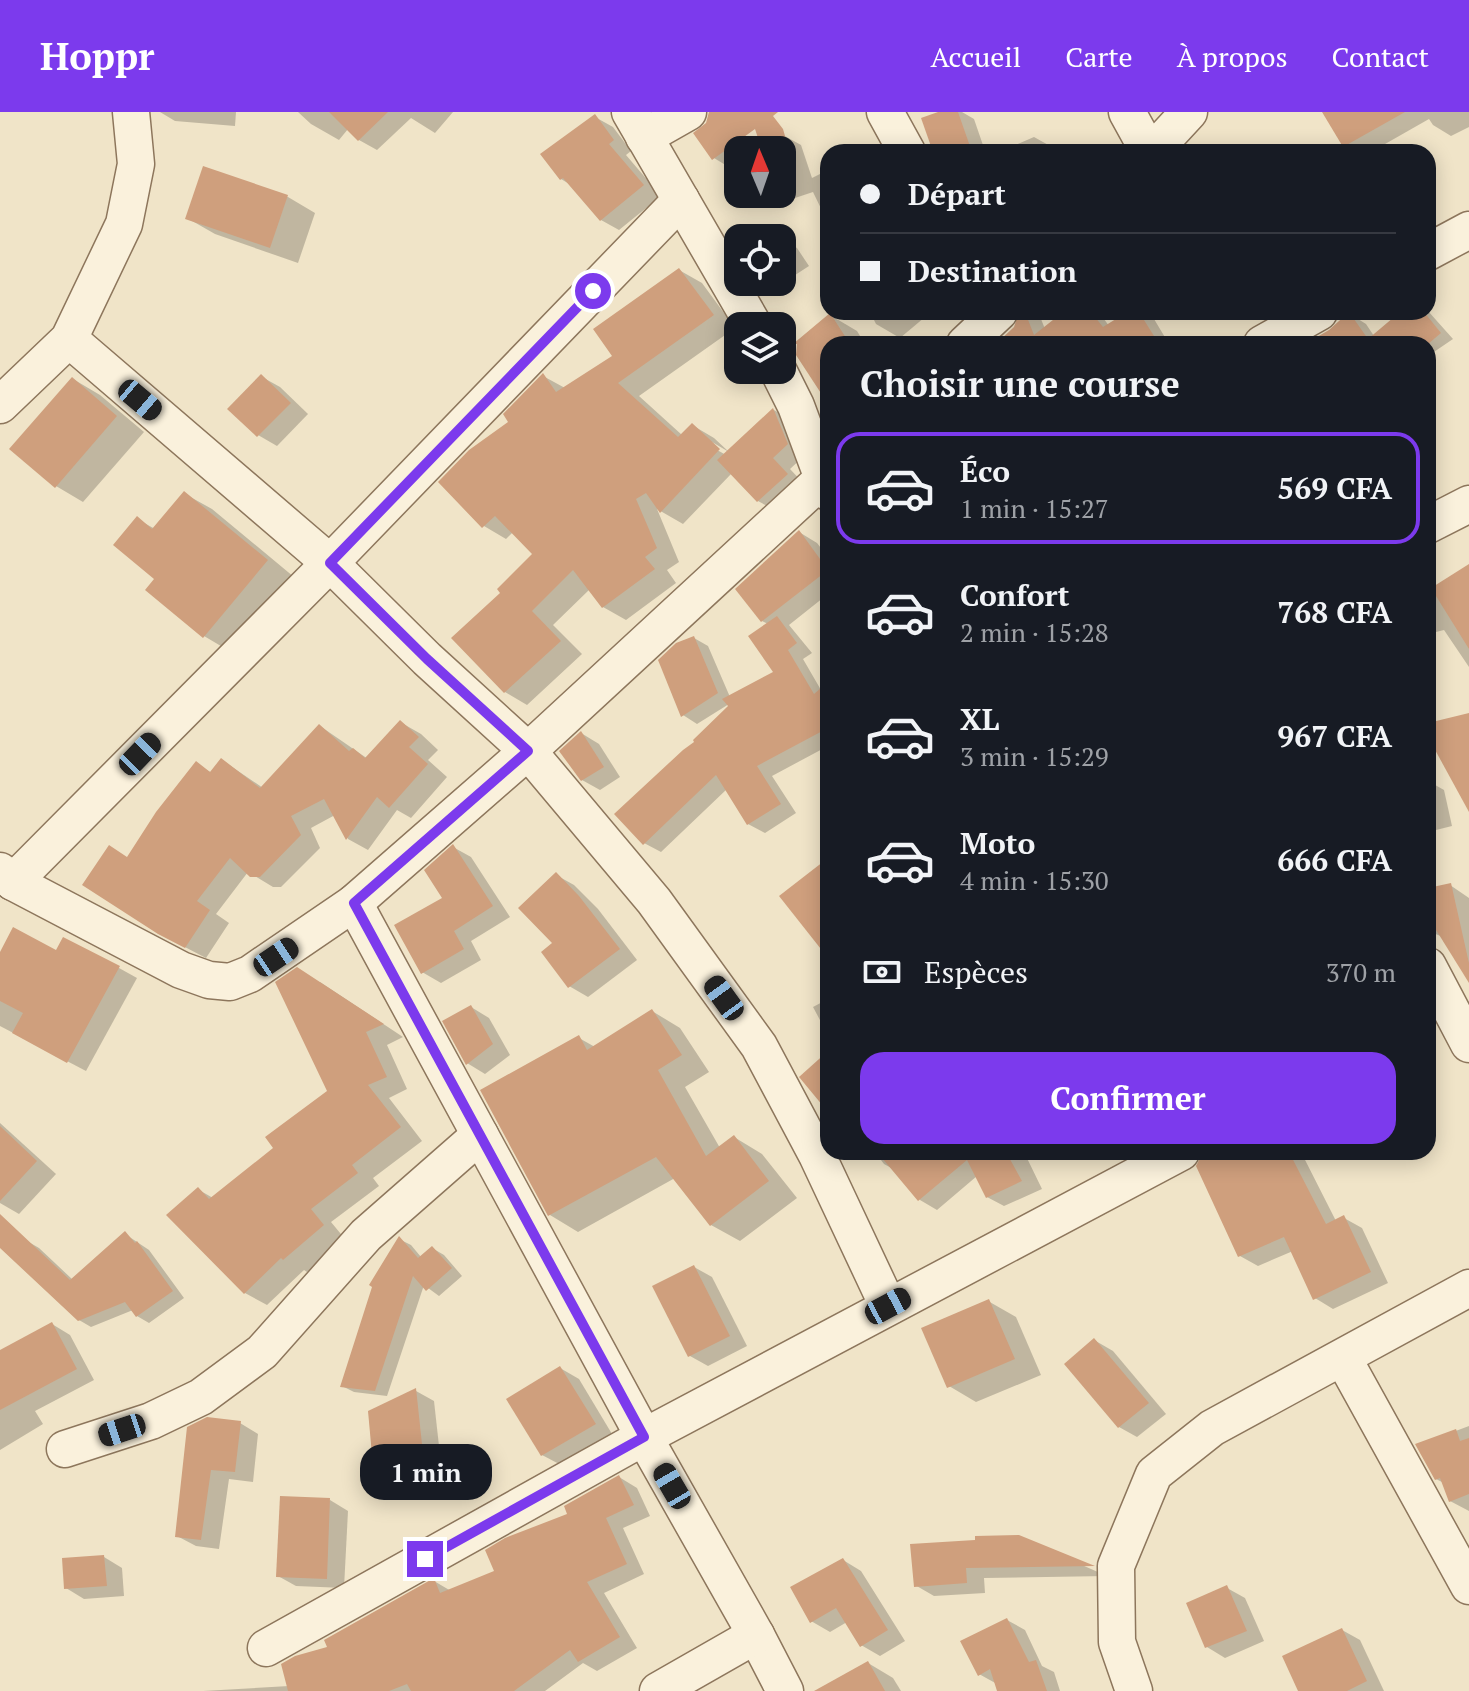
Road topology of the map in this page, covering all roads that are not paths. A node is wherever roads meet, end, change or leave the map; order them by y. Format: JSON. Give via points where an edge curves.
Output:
{"nodes":[{"id":1,"x":131,"y":112,"type":"edge"},
{"id":2,"x":688,"y":112,"type":"edge"},
{"id":3,"x":885,"y":112,"type":"edge"},
{"id":4,"x":1127,"y":112,"type":"edge"},
{"id":5,"x":1189,"y":112,"type":"edge"},
{"id":6,"x":637,"y":125,"type":"edge"},
{"id":7,"x":903,"y":144,"type":"edge"},
{"id":8,"x":1145,"y":144,"type":"edge"},
{"id":9,"x":1158,"y":144,"type":"edge"},
{"id":10,"x":681,"y":200,"type":"junction"},
{"id":11,"x":1469,"y":230,"type":"edge"},
{"id":12,"x":1436,"y":248,"type":"edge"},
{"id":13,"x":746,"y":312,"type":"edge"},
{"id":14,"x":990,"y":320,"type":"edge"},
{"id":15,"x":1303,"y":320,"type":"edge"},
{"id":16,"x":1278,"y":332,"type":"edge"},
{"id":17,"x":973,"y":336,"type":"edge"},
{"id":18,"x":69,"y":339,"type":"junction"},
{"id":19,"x":785,"y":384,"type":"edge"},
{"id":20,"x":0,"y":405,"type":"edge"},
{"id":21,"x":820,"y":464,"type":"edge"},
{"id":22,"x":820,"y":487,"type":"edge"},
{"id":23,"x":1469,"y":504,"type":"edge"},
{"id":24,"x":1436,"y":521,"type":"edge"},
{"id":25,"x":330,"y":563,"type":"junction"},
{"id":26,"x":528,"y":751,"type":"junction"},
{"id":27,"x":6,"y":876,"type":"edge"},
{"id":28,"x":354,"y":903,"type":"junction"},
{"id":29,"x":1440,"y":1016,"type":"edge"},
{"id":30,"x":1469,"y":1044,"type":"edge"},
{"id":31,"x":480,"y":1135,"type":"junction"},
{"id":32,"x":1153,"y":1160,"type":"edge"},
{"id":33,"x":1469,"y":1288,"type":"edge"},
{"id":34,"x":888,"y":1306,"type":"junction"},
{"id":35,"x":1343,"y":1358,"type":"junction"},
{"id":36,"x":644,"y":1437,"type":"junction"},
{"id":37,"x":65,"y":1449,"type":"dead end"},
{"id":38,"x":1469,"y":1586,"type":"edge"},
{"id":39,"x":756,"y":1635,"type":"junction"},
{"id":40,"x":266,"y":1648,"type":"dead end"},
{"id":41,"x":658,"y":1691,"type":"edge"},
{"id":42,"x":785,"y":1691,"type":"edge"},
{"id":43,"x":1134,"y":1691,"type":"edge"}],
"edges":[{"from":1,"to":18,"type":"street","via":[[136,164],[124,224]]},
{"from":2,"to":6,"type":"street"},
{"from":3,"to":7,"type":"street"},
{"from":4,"to":8,"type":"street"},
{"from":5,"to":9,"type":"street"},
{"from":6,"to":10,"type":"street"},
{"from":10,"to":13,"type":"street"},
{"from":10,"to":25,"type":"street"},
{"from":11,"to":12,"type":"street"},
{"from":14,"to":17,"type":"street"},
{"from":15,"to":16,"type":"street"},
{"from":18,"to":20,"type":"street"},
{"from":18,"to":25,"type":"street"},
{"from":19,"to":21,"type":"street"},
{"from":22,"to":26,"type":"street"},
{"from":23,"to":24,"type":"street"},
{"from":25,"to":26,"type":"street"},
{"from":25,"to":27,"type":"street"},
{"from":26,"to":28,"type":"street"},
{"from":26,"to":34,"type":"street","via":[[654,901],[759,1046]]},
{"from":27,"to":28,"type":"street","via":[[181,970],[230,982]]},
{"from":28,"to":31,"type":"street"},
{"from":29,"to":30,"type":"street"},
{"from":31,"to":36,"type":"street"},
{"from":31,"to":37,"type":"street","via":[[366,1235],[262,1352],[201,1397],[151,1421]]},
{"from":32,"to":34,"type":"street"},
{"from":33,"to":35,"type":"street"},
{"from":34,"to":36,"type":"street"},
{"from":35,"to":38,"type":"street"},
{"from":35,"to":43,"type":"street","via":[[1212,1428],[1154,1474],[1116,1566],[1117,1642]]},
{"from":36,"to":39,"type":"street"},
{"from":36,"to":40,"type":"street"},
{"from":39,"to":41,"type":"street"},
{"from":39,"to":42,"type":"street"}]}
